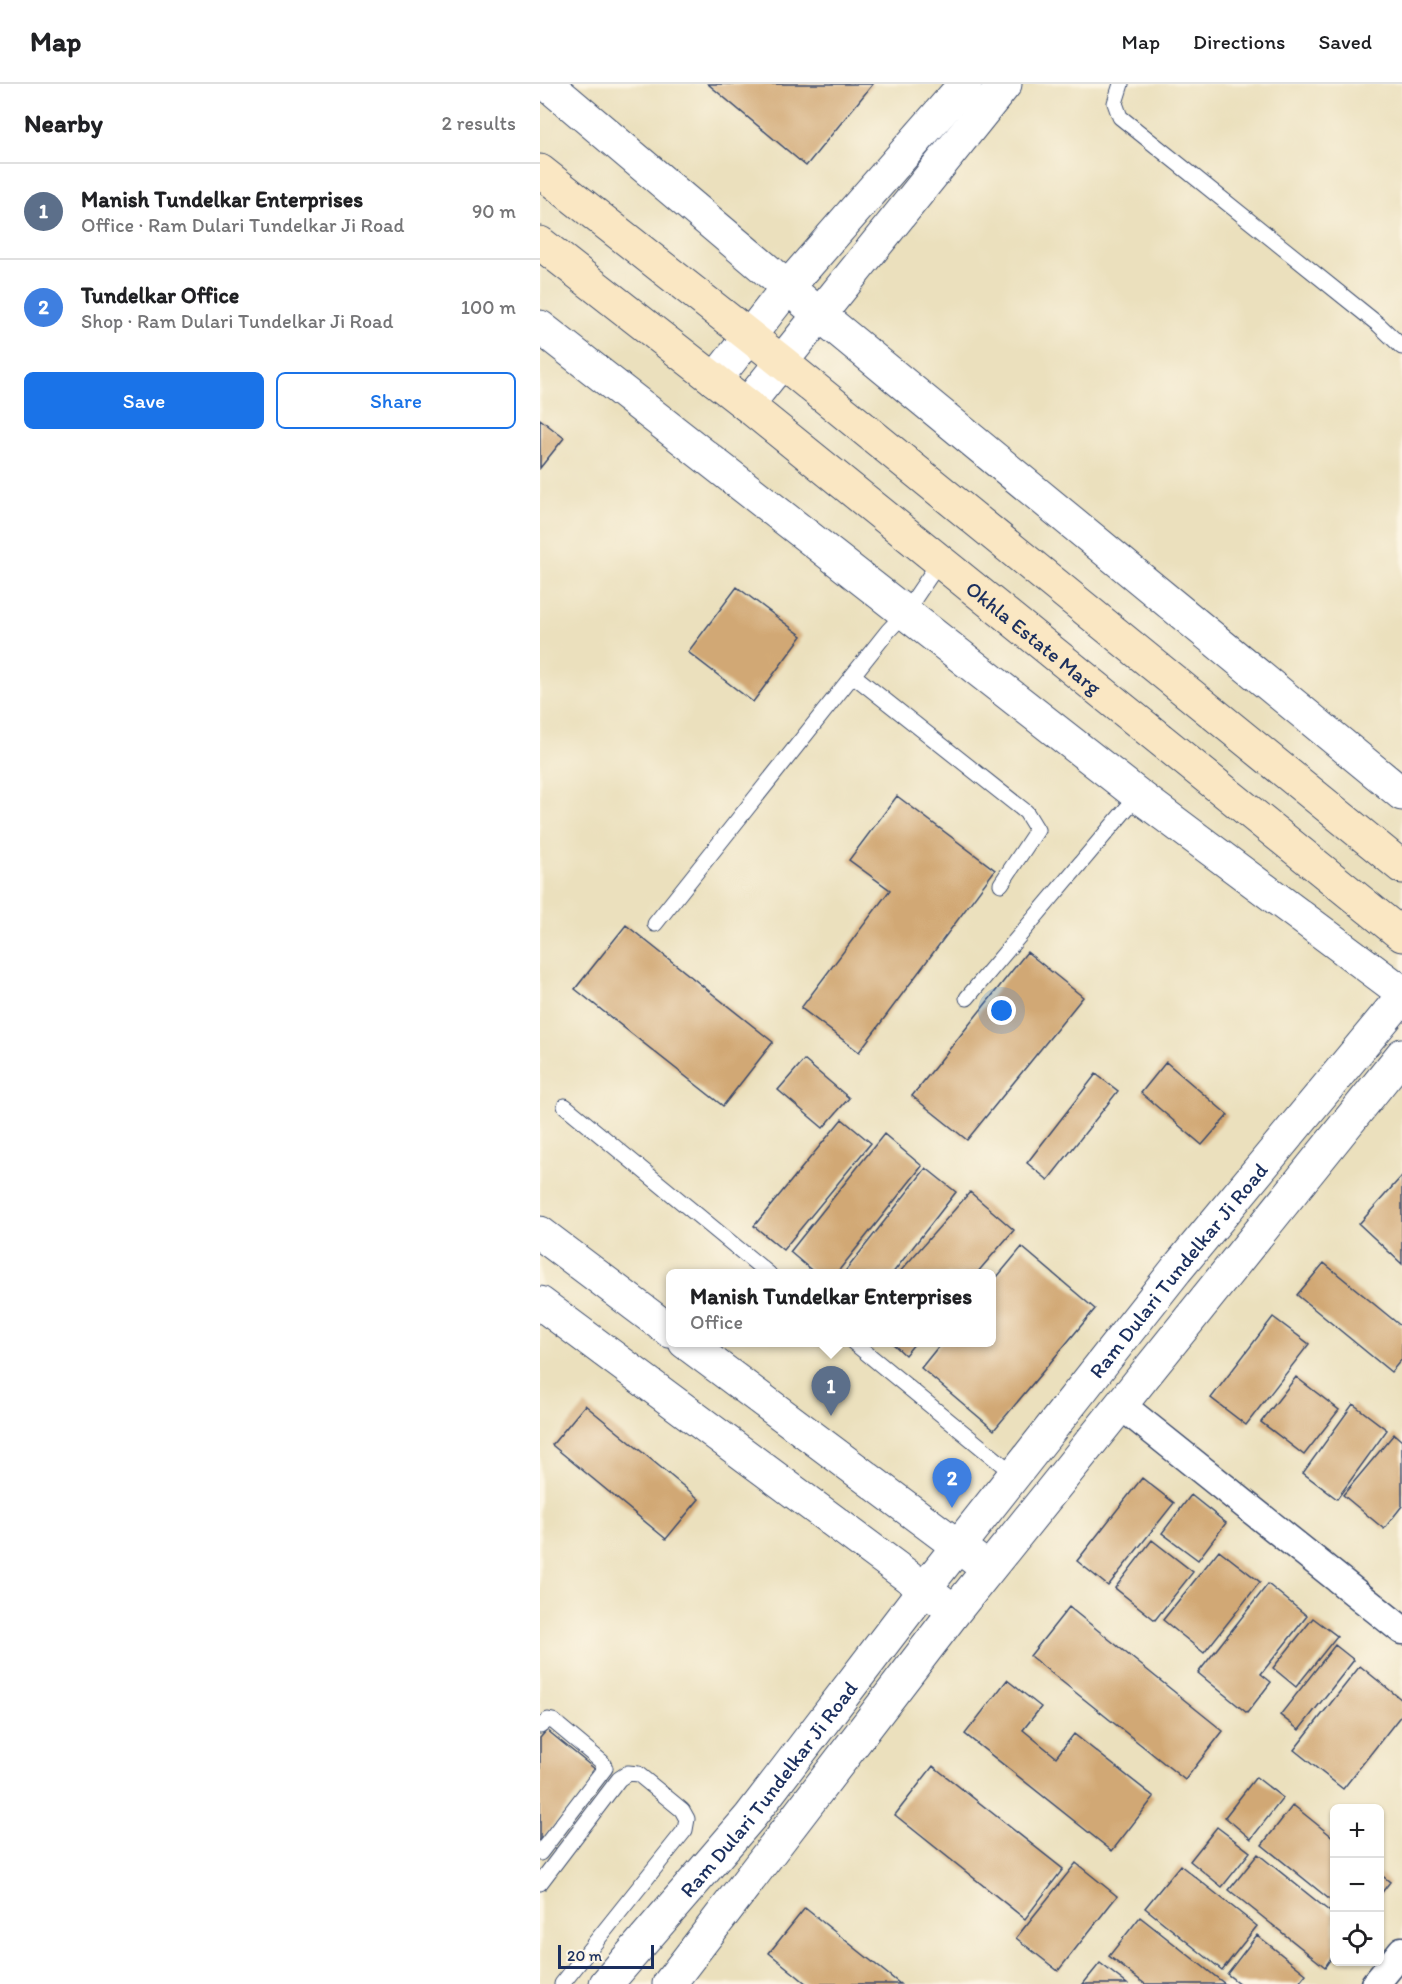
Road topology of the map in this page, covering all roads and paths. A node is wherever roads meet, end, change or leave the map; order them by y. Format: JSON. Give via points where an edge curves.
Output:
{"nodes":[{"id":1,"x":547,"y":84,"type":"edge"},
{"id":2,"x":965,"y":84,"type":"edge"},
{"id":3,"x":1005,"y":84,"type":"edge"},
{"id":4,"x":1121,"y":84,"type":"edge"},
{"id":5,"x":540,"y":171,"type":"edge"},
{"id":6,"x":540,"y":243,"type":"edge"},
{"id":7,"x":787,"y":288,"type":"junction"},
{"id":8,"x":820,"y":315,"type":"junction"},
{"id":9,"x":540,"y":327,"type":"edge"},
{"id":10,"x":749,"y":336,"type":"junction"},
{"id":11,"x":1402,"y":347,"type":"edge"},
{"id":12,"x":782,"y":362,"type":"junction"},
{"id":13,"x":715,"y":380,"type":"junction"},
{"id":14,"x":747,"y":405,"type":"junction"},
{"id":15,"x":940,"y":561,"type":"junction"},
{"id":16,"x":904,"y":614,"type":"junction"},
{"id":17,"x":853,"y":675,"type":"junction"},
{"id":18,"x":1402,"y":794,"type":"edge"},
{"id":19,"x":1137,"y":795,"type":"junction"},
{"id":20,"x":1402,"y":867,"type":"edge"},
{"id":21,"x":1001,"y":884,"type":"dead end"},
{"id":22,"x":655,"y":924,"type":"dead end"},
{"id":23,"x":1402,"y":935,"type":"edge"},
{"id":24,"x":1402,"y":994,"type":"edge"},
{"id":25,"x":967,"y":998,"type":"dead end"},
{"id":26,"x":1402,"y":1055,"type":"edge"},
{"id":27,"x":565,"y":1106,"type":"dead end"},
{"id":28,"x":540,"y":1233,"type":"edge"},
{"id":29,"x":763,"y":1269,"type":"edge"},
{"id":30,"x":540,"y":1303,"type":"edge"},
{"id":31,"x":666,"y":1328,"type":"edge"},
{"id":32,"x":692,"y":1347,"type":"edge"},
{"id":33,"x":860,"y":1347,"type":"edge"},
{"id":34,"x":1122,"y":1406,"type":"junction"},
{"id":35,"x":1015,"y":1475,"type":"junction"},
{"id":36,"x":957,"y":1547,"type":"junction"},
{"id":37,"x":989,"y":1568,"type":"junction"},
{"id":38,"x":925,"y":1588,"type":"junction"},
{"id":39,"x":955,"y":1611,"type":"junction"},
{"id":40,"x":1402,"y":1630,"type":"edge"},
{"id":41,"x":540,"y":1726,"type":"edge"},
{"id":42,"x":540,"y":1853,"type":"edge"},
{"id":43,"x":540,"y":1883,"type":"edge"},
{"id":44,"x":1402,"y":1951,"type":"edge"},
{"id":45,"x":562,"y":1984,"type":"edge"},
{"id":46,"x":606,"y":1984,"type":"edge"},
{"id":47,"x":669,"y":1984,"type":"edge"},
{"id":48,"x":1375,"y":1984,"type":"edge"}],
"edges":[{"from":1,"to":7,"type":"street"},
{"from":2,"to":7,"type":"street"},
{"from":3,"to":8,"type":"street"},
{"from":4,"to":11,"type":"lane","via":[[1115,103],[1119,117]]},
{"from":5,"to":10,"type":"main road"},
{"from":6,"to":13,"type":"main road","name":"Okhla Estate Marg"},
{"from":7,"to":8,"type":"street"},
{"from":7,"to":10,"type":"street"},
{"from":8,"to":12,"type":"street"},
{"from":8,"to":18,"type":"street"},
{"from":9,"to":16,"type":"street"},
{"from":10,"to":12,"type":"main road"},
{"from":10,"to":13,"type":"street"},
{"from":12,"to":14,"type":"street"},
{"from":12,"to":20,"type":"main road"},
{"from":13,"to":14,"type":"main road","name":"Okhla Estate Marg"},
{"from":14,"to":15,"type":"main road","name":"Okhla Estate Marg"},
{"from":15,"to":16,"type":"lane"},
{"from":15,"to":23,"type":"main road","name":"Okhla Estate Marg"},
{"from":16,"to":17,"type":"lane"},
{"from":16,"to":19,"type":"street"},
{"from":17,"to":21,"type":"lane","via":[[1026,812],[1037,830]]},
{"from":17,"to":22,"type":"lane"},
{"from":19,"to":24,"type":"street"},
{"from":19,"to":25,"type":"lane"},
{"from":24,"to":35,"type":"street","name":"Ram Dulari Tundelkar Ji Road","via":[[1176,1270]]},
{"from":26,"to":34,"type":"street","name":"Ram Dulari Tundelkar Ji Road"},
{"from":27,"to":29,"type":"lane"},
{"from":28,"to":31,"type":"street"},
{"from":30,"to":38,"type":"street"},
{"from":32,"to":36,"type":"street"},
{"from":33,"to":35,"type":"lane"},
{"from":34,"to":37,"type":"street","name":"Ram Dulari Tundelkar Ji Road"},
{"from":34,"to":40,"type":"street","name":"Ram Dulari Tundelkar Ji Road"},
{"from":35,"to":36,"type":"street","name":"Ram Dulari Tundelkar Ji Road"},
{"from":36,"to":37,"type":"street"},
{"from":36,"to":38,"type":"street","name":"Ram Dulari Tundelkar Ji Road"},
{"from":37,"to":39,"type":"street","name":"Ram Dulari Tundelkar Ji Road"},
{"from":38,"to":39,"type":"street"},
{"from":38,"to":46,"type":"street","name":"Ram Dulari Tundelkar Ji Road","via":[[750,1817]]},
{"from":39,"to":47,"type":"street","name":"Ram Dulari Tundelkar Ji Road"},
{"from":41,"to":42,"type":"lane","via":[[553,1721],[605,1768]]},
{"from":43,"to":45,"type":"lane","via":[[628,1773],[638,1774],[682,1810],[687,1819],[685,1830]]},
{"from":44,"to":48,"type":"street"}]}
